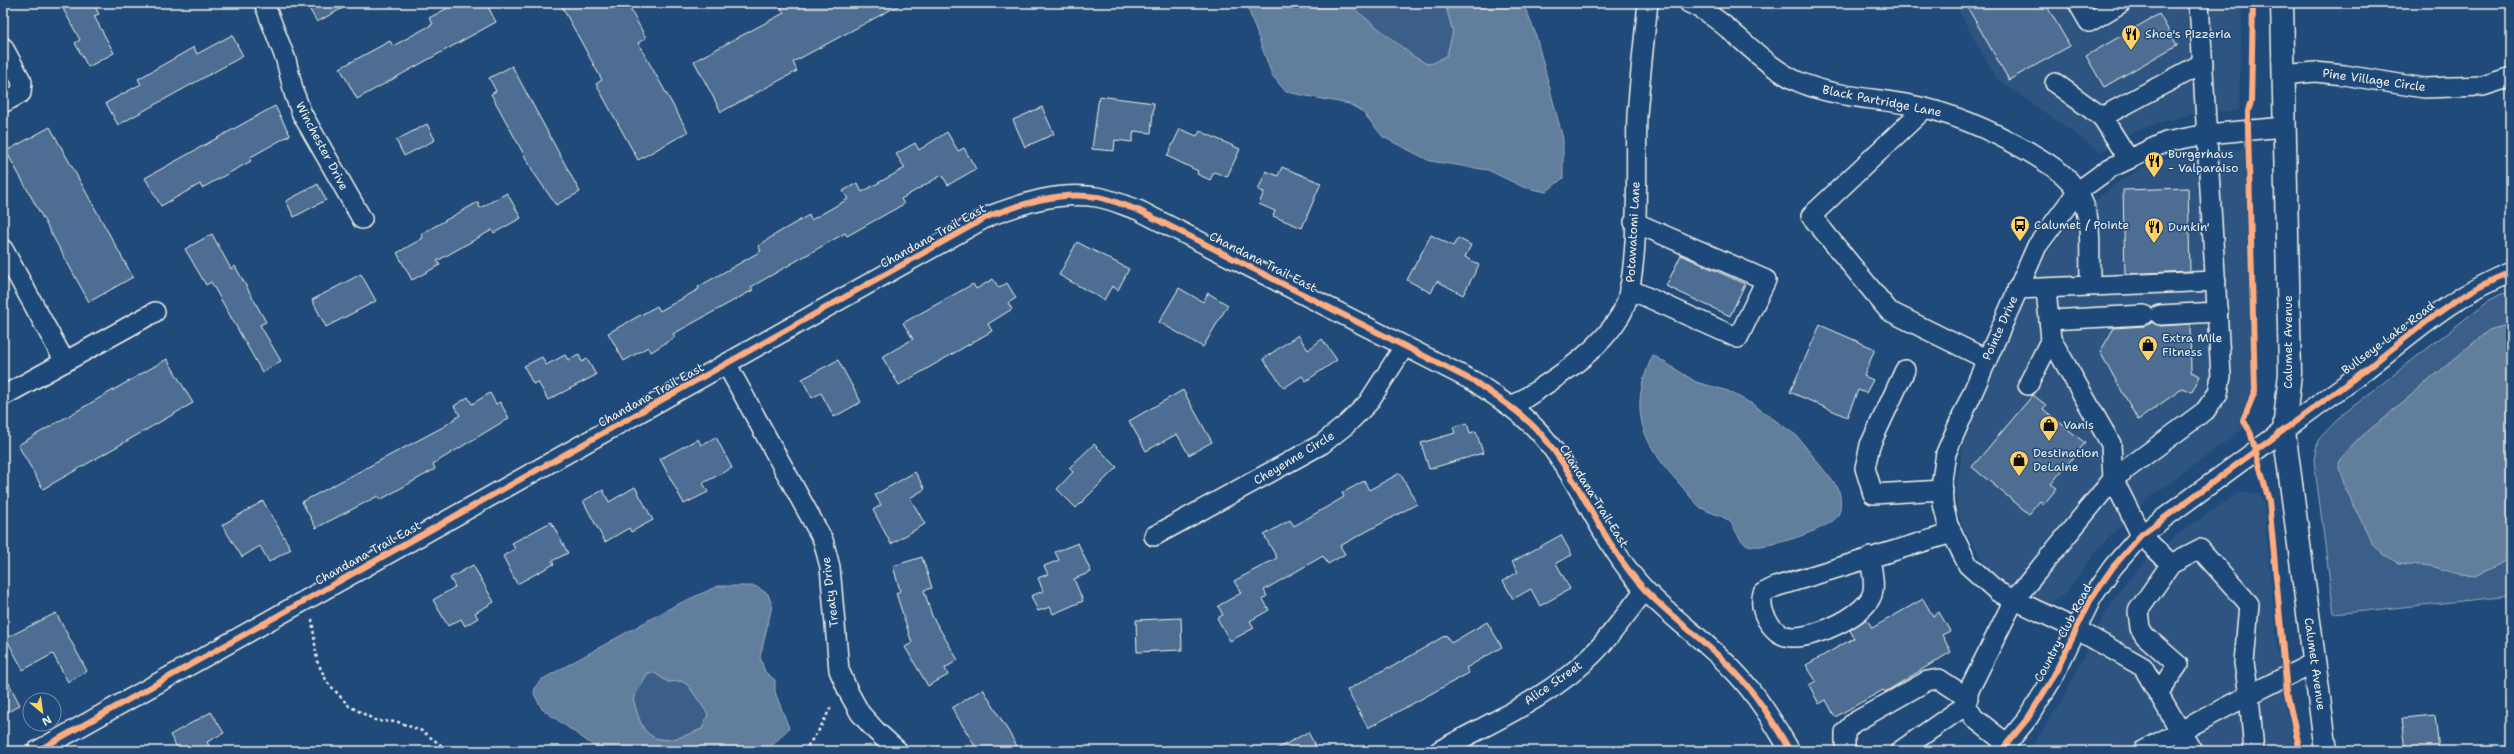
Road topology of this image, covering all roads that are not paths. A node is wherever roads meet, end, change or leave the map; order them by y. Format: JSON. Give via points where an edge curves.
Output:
{"nodes":[{"id":1,"x":264,"y":3,"type":"edge"},
{"id":2,"x":1648,"y":3,"type":"edge"},
{"id":3,"x":1689,"y":3,"type":"edge"},
{"id":4,"x":2078,"y":3,"type":"edge"},
{"id":5,"x":2121,"y":3,"type":"edge"},
{"id":6,"x":2199,"y":3,"type":"edge"},
{"id":7,"x":2282,"y":3,"type":"edge"},
{"id":8,"x":3,"y":47,"type":"edge"},
{"id":9,"x":2203,"y":63,"type":"junction"},
{"id":10,"x":2283,"y":75,"type":"junction"},
{"id":11,"x":2511,"y":77,"type":"edge"},
{"id":12,"x":2055,"y":83,"type":"dead end"},
{"id":13,"x":3,"y":103,"type":"edge"},
{"id":14,"x":1925,"y":108,"type":"junction"},
{"id":15,"x":2102,"y":117,"type":"junction"},
{"id":16,"x":2284,"y":127,"type":"junction"},
{"id":17,"x":2207,"y":134,"type":"junction"},
{"id":18,"x":2128,"y":158,"type":"junction"},
{"id":19,"x":2077,"y":192,"type":"junction"},
{"id":20,"x":362,"y":219,"type":"dead end"},
{"id":21,"x":1634,"y":222,"type":"junction"},
{"id":22,"x":3,"y":249,"type":"edge"},
{"id":23,"x":2511,"y":272,"type":"edge"},
{"id":24,"x":2090,"y":274,"type":"dead end"},
{"id":25,"x":2216,"y":281,"type":"junction"},
{"id":26,"x":1629,"y":289,"type":"junction"},
{"id":27,"x":2017,"y":290,"type":"junction"},
{"id":28,"x":2046,"y":290,"type":"junction"},
{"id":29,"x":156,"y":312,"type":"dead end"},
{"id":30,"x":2218,"y":312,"type":"junction"},
{"id":31,"x":2050,"y":329,"type":"junction"},
{"id":32,"x":1404,"y":347,"type":"junction"},
{"id":33,"x":1986,"y":359,"type":"junction"},
{"id":34,"x":65,"y":362,"type":"junction"},
{"id":35,"x":727,"y":365,"type":"junction"},
{"id":36,"x":1905,"y":370,"type":"dead end"},
{"id":37,"x":2028,"y":385,"type":"dead end"},
{"id":38,"x":3,"y":396,"type":"edge"},
{"id":39,"x":1512,"y":407,"type":"junction"},
{"id":40,"x":2284,"y":430,"type":"junction"},
{"id":41,"x":2113,"y":479,"type":"junction"},
{"id":42,"x":1943,"y":490,"type":"junction"},
{"id":43,"x":1952,"y":533,"type":"junction"},
{"id":44,"x":2141,"y":535,"type":"junction"},
{"id":45,"x":1154,"y":536,"type":"dead end"},
{"id":46,"x":1870,"y":557,"type":"junction"},
{"id":47,"x":2171,"y":564,"type":"junction"},
{"id":48,"x":1645,"y":590,"type":"junction"},
{"id":49,"x":2014,"y":600,"type":"junction"},
{"id":50,"x":2076,"y":629,"type":"junction"},
{"id":51,"x":2314,"y":662,"type":"junction"},
{"id":52,"x":2158,"y":693,"type":"junction"},
{"id":53,"x":2249,"y":695,"type":"junction"},
{"id":54,"x":1967,"y":701,"type":"junction"},
{"id":55,"x":2180,"y":730,"type":"junction"},
{"id":56,"x":2004,"y":748,"type":"edge"},
{"id":57,"x":37,"y":751,"type":"edge"},
{"id":58,"x":898,"y":751,"type":"edge"},
{"id":59,"x":1439,"y":751,"type":"edge"},
{"id":60,"x":1790,"y":751,"type":"edge"},
{"id":61,"x":1845,"y":751,"type":"edge"},
{"id":62,"x":1900,"y":751,"type":"edge"},
{"id":63,"x":2143,"y":751,"type":"edge"},
{"id":64,"x":2192,"y":751,"type":"edge"},
{"id":65,"x":2254,"y":751,"type":"edge"},
{"id":66,"x":2326,"y":751,"type":"edge"}],
"edges":[{"from":1,"to":20,"type":"street","name":"Winchester Drive","via":[[286,60],[302,114]]},
{"from":2,"to":21,"type":"street","name":"Potawatomi Lane","via":[[1637,115]]},
{"from":3,"to":14,"type":"street","name":"Black Partridge Lane","via":[[1720,24],[1775,69],[1798,81],[1819,90]]},
{"from":4,"to":5,"type":"street","via":[[2089,22]]},
{"from":6,"to":9,"type":"street"},
{"from":7,"to":10,"type":"main road","name":"Calumet Avenue"},
{"from":8,"to":13,"type":"street","via":[[22,82],[21,93]]},
{"from":9,"to":15,"type":"street"},
{"from":9,"to":17,"type":"street"},
{"from":10,"to":11,"type":"street","name":"Pine Village Circle","via":[[2315,72],[2424,88],[2484,86]]},
{"from":10,"to":16,"type":"main road","name":"Calumet Avenue"},
{"from":12,"to":15,"type":"street"},
{"from":14,"to":19,"type":"street","name":"Black Partridge Lane","via":[[1978,125],[2026,150],[2063,172]]},
{"from":14,"to":33,"type":"street","via":[[1811,216],[1889,311]]},
{"from":15,"to":18,"type":"street"},
{"from":16,"to":17,"type":"street","name":"Pointe Drive"},
{"from":16,"to":40,"type":"main road","name":"Calumet Avenue","via":[[2290,374]]},
{"from":17,"to":18,"type":"street","name":"Pointe Drive","via":[[2166,142]]},
{"from":17,"to":25,"type":"street"},
{"from":18,"to":19,"type":"street","name":"Pointe Drive"},
{"from":19,"to":24,"type":"street","name":"Black Partridge Lane","via":[[2088,219]]},
{"from":19,"to":27,"type":"street","name":"Pointe Drive","via":[[2037,246]]},
{"from":21,"to":26,"type":"street","name":"Potawatomi Lane"},
{"from":21,"to":26,"type":"street","via":[[1766,280],[1738,338]]},
{"from":22,"to":34,"type":"street"},
{"from":23,"to":40,"type":"street","name":"Bullseye Lake Road","via":[[2490,280],[2437,314]]},
{"from":25,"to":28,"type":"street"},
{"from":25,"to":30,"type":"street"},
{"from":26,"to":39,"type":"street","name":"Potawatomi Lane","via":[[1621,315],[1606,337],[1585,357]]},
{"from":27,"to":28,"type":"street"},
{"from":27,"to":33,"type":"street","name":"Pointe Drive"},
{"from":28,"to":31,"type":"street"},
{"from":29,"to":34,"type":"street"},
{"from":30,"to":31,"type":"street","via":[[2152,315]]},
{"from":30,"to":41,"type":"street","via":[[2221,376],[2218,394],[2206,411]]},
{"from":31,"to":37,"type":"street"},
{"from":31,"to":41,"type":"street","via":[[2111,444]]},
{"from":32,"to":35,"type":"street","name":"Chandana Trail East","via":[[1138,210],[1098,198],[1075,195],[1049,197],[989,216]]},
{"from":32,"to":39,"type":"street","name":"Chandana Trail East","via":[[1475,382]]},
{"from":32,"to":45,"type":"street","name":"Cheyenne Circle","via":[[1368,403],[1322,444]]},
{"from":33,"to":42,"type":"street","name":"Pointe Drive","via":[[1946,453]]},
{"from":34,"to":38,"type":"street"},
{"from":35,"to":57,"type":"street","name":"Chandana Trail East"},
{"from":35,"to":58,"type":"street","name":"Treaty Drive","via":[[822,540],[830,567],[839,670],[849,693],[876,731]]},
{"from":36,"to":42,"type":"street","via":[[1870,445],[1865,468],[1873,494]]},
{"from":39,"to":48,"type":"street","name":"Chandana Trail East","via":[[1540,434],[1561,460],[1605,535]]},
{"from":40,"to":44,"type":"street","name":"Country Club Road"},
{"from":40,"to":51,"type":"main road","name":"Calumet Avenue"},
{"from":41,"to":44,"type":"street"},
{"from":41,"to":49,"type":"street"},
{"from":42,"to":43,"type":"street","name":"Pointe Drive","via":[[1945,511]]},
{"from":43,"to":46,"type":"street"},
{"from":43,"to":49,"type":"street","name":"Pointe Drive","via":[[1968,565],[1998,592]]},
{"from":44,"to":47,"type":"street"},
{"from":44,"to":50,"type":"street","name":"Country Club Road","via":[[2113,567],[2092,598]]},
{"from":46,"to":46,"type":"street","via":[[1775,586],[1763,594],[1763,614],[1774,631],[1792,638],[1820,632],[1866,606],[1873,591]]},
{"from":47,"to":52,"type":"street","via":[[2138,611],[2140,628],[2145,636],[2178,665]]},
{"from":47,"to":53,"type":"street","via":[[2200,549],[2249,604],[2244,663]]},
{"from":48,"to":59,"type":"street","name":"Alice Street","via":[[1593,654],[1569,675],[1539,695]]},
{"from":48,"to":60,"type":"street","name":"Chandana Trail East","via":[[1734,671],[1759,700]]},
{"from":49,"to":50,"type":"street","name":"Pointe Drive"},
{"from":49,"to":54,"type":"street","via":[[1969,690]]},
{"from":50,"to":52,"type":"street","name":"Pointe Drive","via":[[2143,667]]},
{"from":50,"to":56,"type":"street","name":"Country Club Road","via":[[2051,681],[2028,718]]},
{"from":51,"to":53,"type":"street"},
{"from":51,"to":66,"type":"main road","name":"Calumet Avenue"},
{"from":52,"to":55,"type":"street","name":"Pointe Drive"},
{"from":53,"to":55,"type":"street"},
{"from":53,"to":65,"type":"street"},
{"from":54,"to":56,"type":"street","via":[[1974,718]]},
{"from":54,"to":61,"type":"street","via":[[1939,679],[1927,681],[1853,723],[1844,732]]},
{"from":54,"to":62,"type":"street"},
{"from":55,"to":63,"type":"street"},
{"from":55,"to":64,"type":"street","name":"Pointe Drive"}]}
